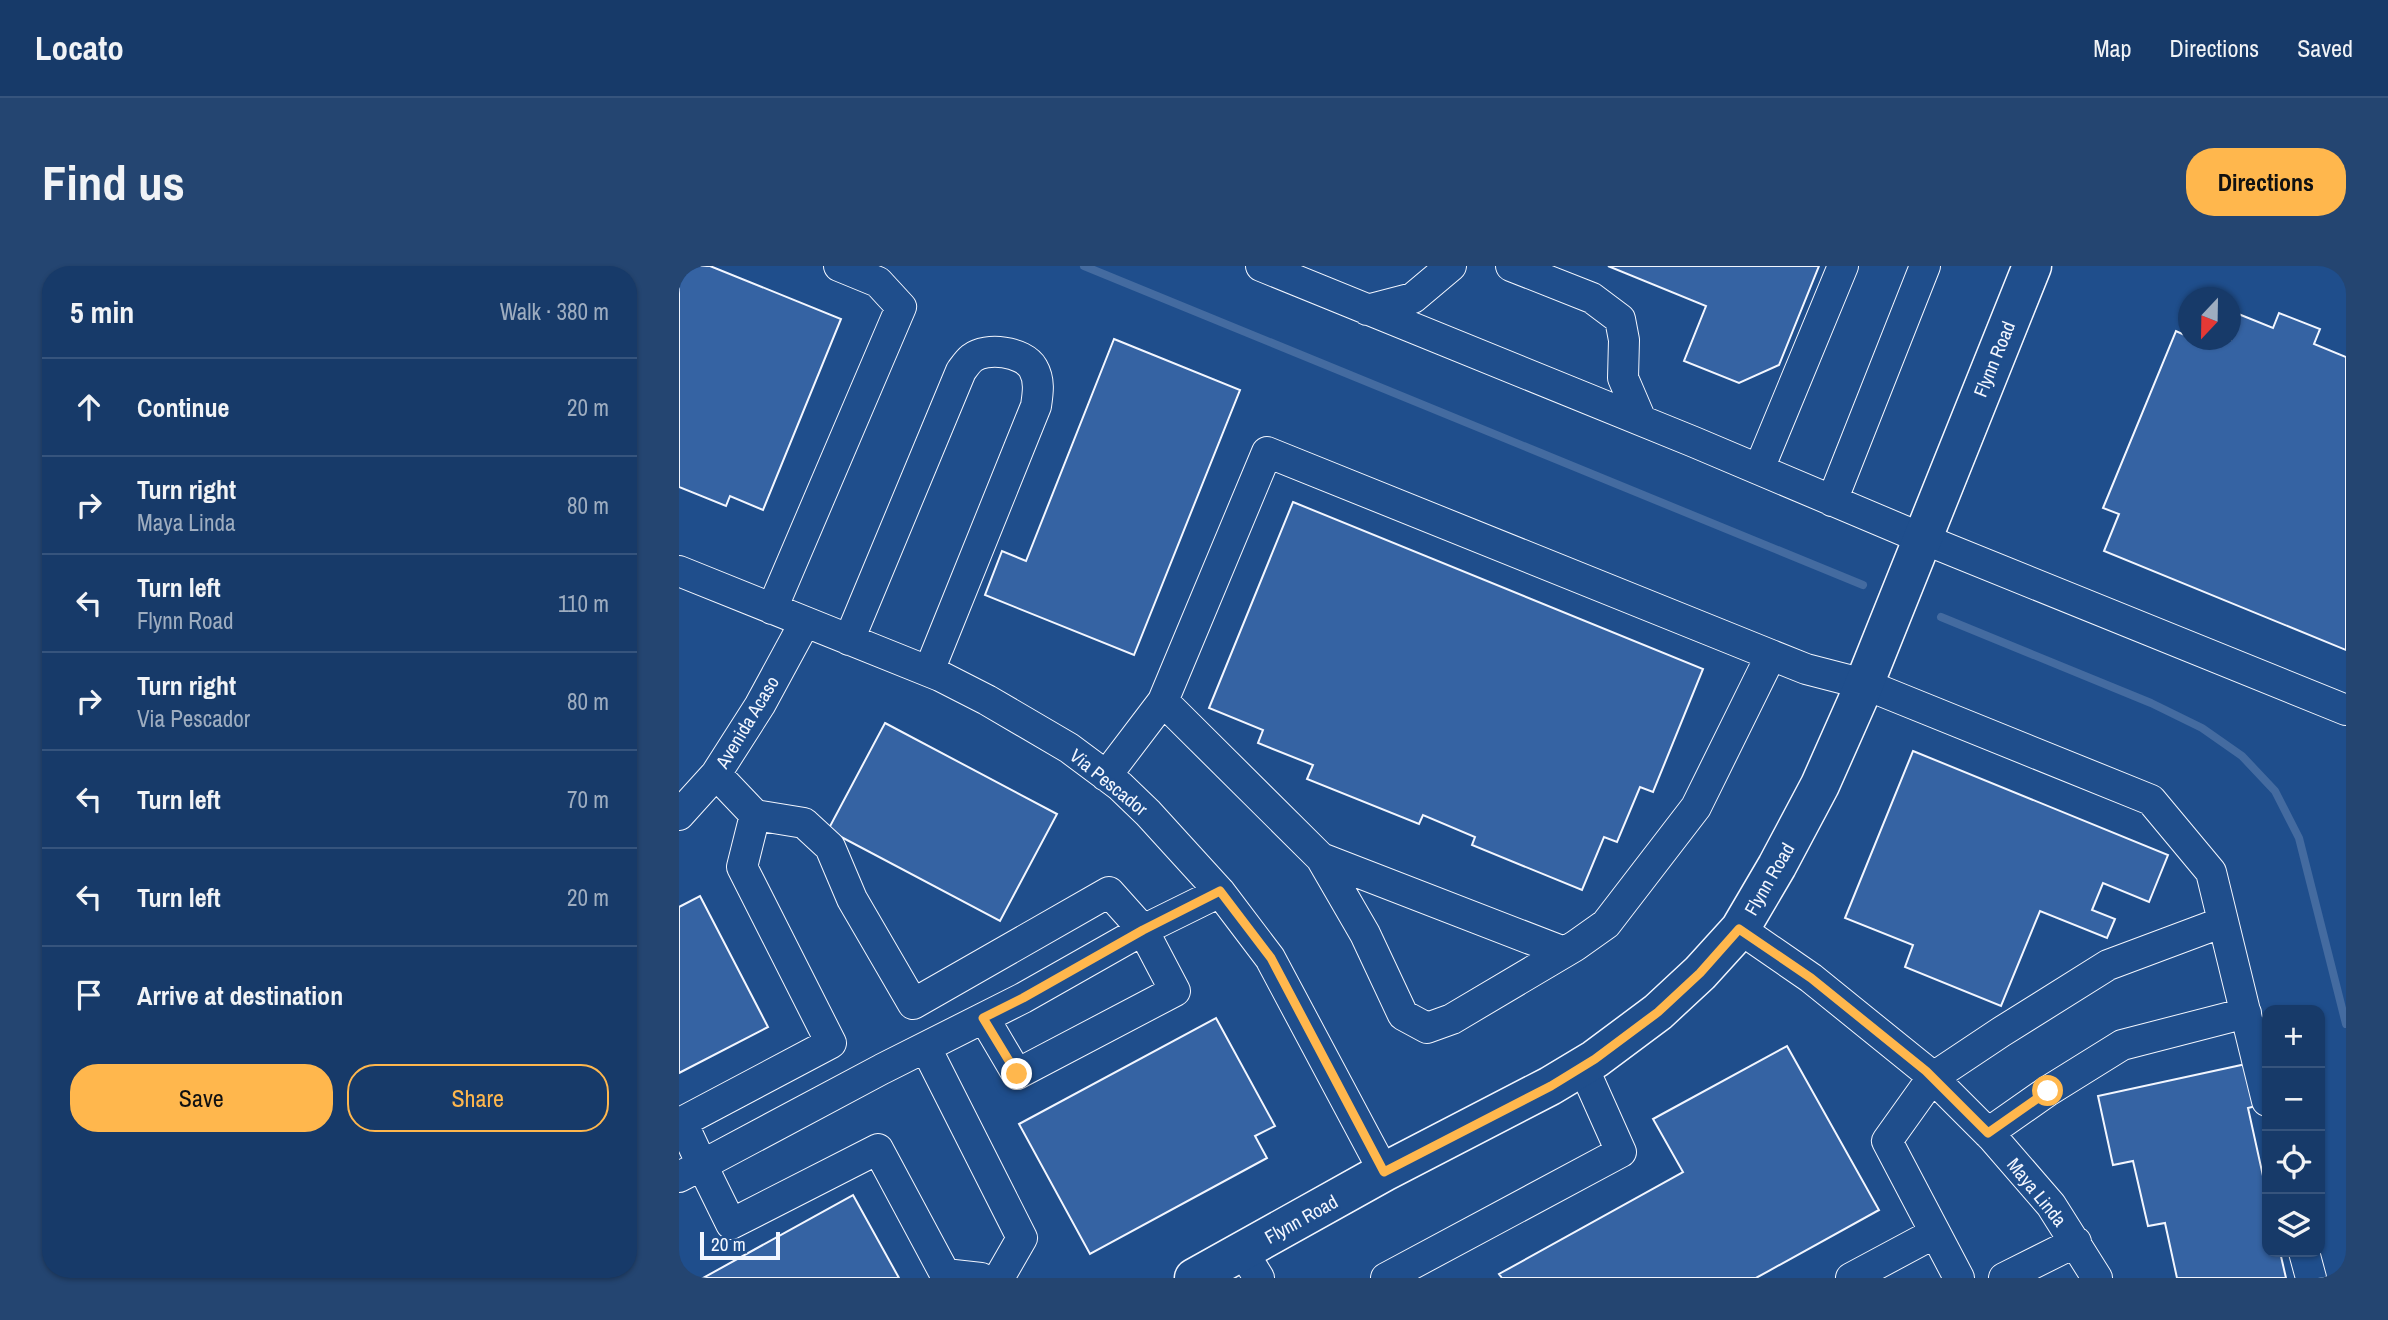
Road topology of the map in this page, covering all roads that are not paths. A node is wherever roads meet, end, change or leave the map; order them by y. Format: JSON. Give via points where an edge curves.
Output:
{"nodes":[{"id":1,"x":839,"y":266,"type":"edge"},
{"id":2,"x":1261,"y":266,"type":"edge"},
{"id":3,"x":1451,"y":266,"type":"edge"},
{"id":4,"x":1511,"y":266,"type":"edge"},
{"id":5,"x":1843,"y":266,"type":"edge"},
{"id":6,"x":1926,"y":266,"type":"edge"},
{"id":7,"x":2032,"y":266,"type":"edge"},
{"id":8,"x":1367,"y":310,"type":"junction"},
{"id":9,"x":1641,"y":420,"type":"junction"},
{"id":10,"x":1759,"y":470,"type":"junction"},
{"id":11,"x":1832,"y":501,"type":"junction"},
{"id":12,"x":1921,"y":538,"type":"junction"},
{"id":13,"x":679,"y":571,"type":"edge"},
{"id":14,"x":772,"y":609,"type":"junction"},
{"id":15,"x":805,"y":622,"type":"junction"},
{"id":16,"x":849,"y":640,"type":"junction"},
{"id":17,"x":1771,"y":655,"type":"junction"},
{"id":18,"x":929,"y":671,"type":"junction"},
{"id":19,"x":1864,"y":684,"type":"junction"},
{"id":20,"x":1164,"y":701,"type":"junction"},
{"id":21,"x":2346,"y":710,"type":"edge"},
{"id":22,"x":716,"y":774,"type":"junction"},
{"id":23,"x":1106,"y":776,"type":"junction"},
{"id":24,"x":679,"y":815,"type":"edge"},
{"id":25,"x":755,"y":815,"type":"junction"},
{"id":26,"x":1321,"y":858,"type":"junction"},
{"id":27,"x":1220,"y":891,"type":"junction"},
{"id":28,"x":2223,"y":922,"type":"junction"},
{"id":29,"x":1739,"y":929,"type":"junction"},
{"id":30,"x":1143,"y":930,"type":"junction"},
{"id":31,"x":1564,"y":952,"type":"junction"},
{"id":32,"x":2246,"y":1013,"type":"junction"},
{"id":33,"x":983,"y":1018,"type":"junction"},
{"id":34,"x":926,"y":1048,"type":"junction"},
{"id":35,"x":1583,"y":1067,"type":"junction"},
{"id":36,"x":1932,"y":1078,"type":"junction"},
{"id":37,"x":2262,"y":1080,"type":"edge"},
{"id":38,"x":1988,"y":1133,"type":"junction"},
{"id":39,"x":690,"y":1171,"type":"edge"},
{"id":40,"x":1384,"y":1172,"type":"junction"},
{"id":41,"x":1935,"y":1233,"type":"junction"},
{"id":42,"x":2076,"y":1242,"type":"junction"},
{"id":43,"x":2306,"y":1257,"type":"edge"},
{"id":44,"x":1251,"y":1265,"type":"edge"},
{"id":45,"x":981,"y":1278,"type":"edge"},
{"id":46,"x":999,"y":1278,"type":"edge"},
{"id":47,"x":1194,"y":1278,"type":"edge"},
{"id":48,"x":1386,"y":1278,"type":"edge"},
{"id":49,"x":1851,"y":1278,"type":"edge"},
{"id":50,"x":1959,"y":1278,"type":"edge"},
{"id":51,"x":2004,"y":1278,"type":"edge"},
{"id":52,"x":2097,"y":1278,"type":"edge"},
{"id":53,"x":2311,"y":1278,"type":"edge"}],
"edges":[{"from":1,"to":14,"type":"street","via":[[878,282],[901,307]]},
{"from":2,"to":8,"type":"street"},
{"from":3,"to":8,"type":"street","via":[[1413,298]]},
{"from":4,"to":9,"type":"street","via":[[1592,298],[1620,319],[1623,378]]},
{"from":5,"to":10,"type":"street"},
{"from":6,"to":11,"type":"street"},
{"from":7,"to":12,"type":"main road","name":"Flynn Road"},
{"from":8,"to":9,"type":"street"},
{"from":9,"to":10,"type":"street"},
{"from":10,"to":11,"type":"street"},
{"from":11,"to":12,"type":"street"},
{"from":12,"to":19,"type":"main road","name":"Flynn Road"},
{"from":12,"to":21,"type":"street"},
{"from":13,"to":14,"type":"street","name":"Via Pescador"},
{"from":14,"to":15,"type":"street","name":"Via Pescador"},
{"from":15,"to":16,"type":"street","name":"Via Pescador"},
{"from":15,"to":22,"type":"street","name":"Avenida Acaso"},
{"from":16,"to":18,"type":"street","name":"Via Pescador"},
{"from":16,"to":18,"type":"street","via":[[961,371],[972,357],[992,352],[1015,355],[1032,366],[1039,386],[1036,406]]},
{"from":17,"to":19,"type":"street"},
{"from":17,"to":20,"type":"street","via":[[1267,452]]},
{"from":17,"to":31,"type":"street","via":[[1696,807],[1606,924]]},
{"from":18,"to":23,"type":"street","name":"Via Pescador","via":[[1069,748]]},
{"from":19,"to":28,"type":"street","via":[[2151,800],[2211,872]]},
{"from":19,"to":29,"type":"main road","name":"Flynn Road","via":[[1820,785]]},
{"from":20,"to":23,"type":"street"},
{"from":20,"to":26,"type":"street"},
{"from":22,"to":24,"type":"street","name":"Avenida Acaso"},
{"from":22,"to":25,"type":"street"},
{"from":23,"to":27,"type":"street","name":"Via Pescador","via":[[1148,813]]},
{"from":25,"to":30,"type":"street","via":[[804,823],[830,847],[852,899],[913,1004],[1109,892]]},
{"from":25,"to":39,"type":"street","via":[[742,867],[831,1043],[682,1122]]},
{"from":26,"to":31,"type":"street"},
{"from":26,"to":31,"type":"street","via":[[1365,934],[1403,1015],[1427,1028],[1452,1019]]},
{"from":27,"to":30,"type":"street"},
{"from":27,"to":40,"type":"street","name":"Via Pescador","via":[[1271,958]]},
{"from":28,"to":32,"type":"street"},
{"from":28,"to":36,"type":"street","via":[[2108,965]]},
{"from":29,"to":35,"type":"main road","name":"Flynn Road","via":[[1658,1012]]},
{"from":29,"to":36,"type":"street","name":"Maya Linda","via":[[1811,978]]},
{"from":30,"to":33,"type":"street"},
{"from":30,"to":33,"type":"street","via":[[1175,990],[1017,1074]]},
{"from":32,"to":37,"type":"street"},
{"from":32,"to":38,"type":"street","via":[[2122,1045]]},
{"from":33,"to":34,"type":"street"},
{"from":34,"to":39,"type":"street"},
{"from":34,"to":46,"type":"street","via":[[1022,1238]]},
{"from":35,"to":40,"type":"main road","name":"Flynn Road"},
{"from":35,"to":48,"type":"street","via":[[1621,1152]]},
{"from":36,"to":38,"type":"street","name":"Maya Linda"},
{"from":36,"to":41,"type":"street","via":[[1887,1141]]},
{"from":38,"to":42,"type":"street","name":"Maya Linda","via":[[2051,1205]]},
{"from":39,"to":45,"type":"street","via":[[731,1224],[879,1149],[945,1274]]},
{"from":40,"to":44,"type":"main road","name":"Flynn Road"},
{"from":41,"to":49,"type":"street"},
{"from":41,"to":50,"type":"street"},
{"from":42,"to":51,"type":"street"},
{"from":42,"to":52,"type":"street","name":"Maya Linda"},
{"from":43,"to":53,"type":"street"},
{"from":44,"to":47,"type":"main road","name":"Flynn Road"}]}
